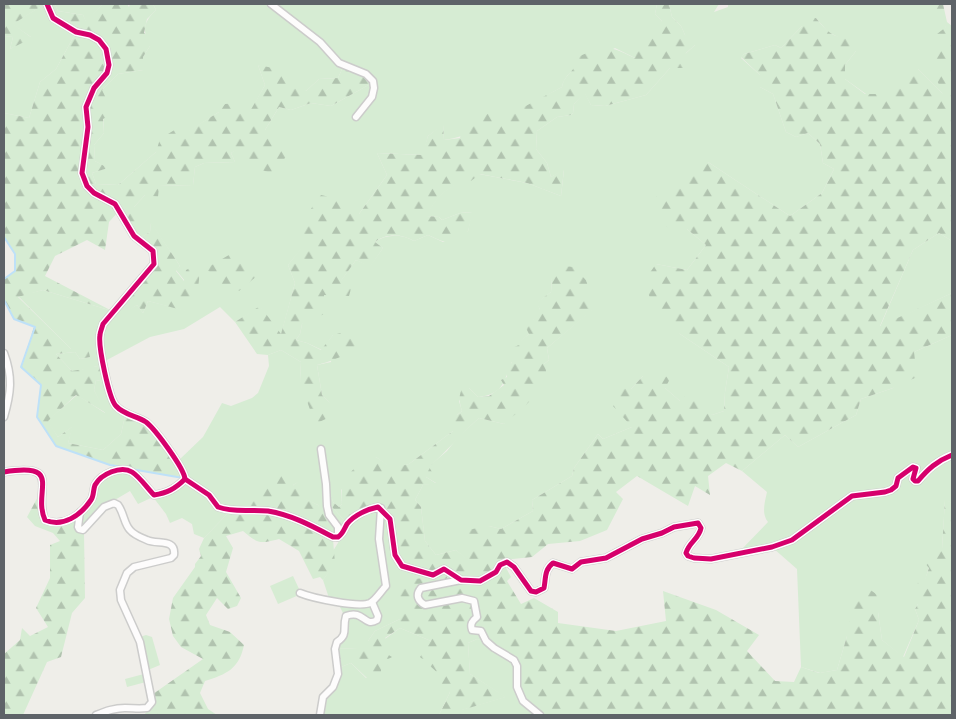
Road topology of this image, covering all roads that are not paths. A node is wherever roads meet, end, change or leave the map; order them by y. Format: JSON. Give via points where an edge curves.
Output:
{"nodes":[{"id":1,"x":47,"y":4,"type":"edge"},
{"id":2,"x":270,"y":4,"type":"edge"},
{"id":3,"x":356,"y":117,"type":"dead end"},
{"id":4,"x":4,"y":353,"type":"edge"},
{"id":5,"x":4,"y":417,"type":"edge"},
{"id":6,"x":321,"y":449,"type":"dead end"},
{"id":7,"x":952,"y":456,"type":"edge"},
{"id":8,"x":4,"y":472,"type":"edge"},
{"id":9,"x":185,"y":479,"type":"junction"},
{"id":10,"x":381,"y":508,"type":"junction"},
{"id":11,"x":80,"y":512,"type":"junction"},
{"id":12,"x":338,"y":537,"type":"junction"},
{"id":13,"x":462,"y":580,"type":"junction"},
{"id":14,"x":300,"y":593,"type":"dead end"},
{"id":15,"x":372,"y":602,"type":"junction"},
{"id":16,"x":96,"y":715,"type":"edge"},
{"id":17,"x":320,"y":715,"type":"edge"},
{"id":18,"x":540,"y":715,"type":"edge"}],
"edges":[{"from":1,"to":9,"type":"street","via":[[53,18],[76,32],[100,40],[106,49],[107,73],[94,88],[86,107],[88,127],[82,172],[87,186],[115,204],[134,236],[153,251],[154,256],[154,264],[103,324],[100,348],[110,392],[114,405],[148,423],[173,454]]},
{"from":2,"to":3,"type":"street","via":[[320,42],[339,63],[366,74],[373,81],[372,97]]},
{"from":4,"to":5,"type":"street","via":[[11,376]]},
{"from":6,"to":12,"type":"street","via":[[327,506],[338,527]]},
{"from":7,"to":13,"type":"street","via":[[932,466],[918,481],[913,478],[916,468],[913,467],[898,478],[891,490],[852,496],[792,540],[772,546],[710,559],[694,558],[686,553],[690,543],[698,538],[701,528],[698,523],[688,524],[642,539],[606,558],[582,562],[572,569],[553,563],[546,572],[544,588],[536,592],[531,591],[514,566],[507,562],[480,581]]},
{"from":8,"to":11,"type":"street","via":[[27,469],[38,474],[42,479],[42,512],[46,520],[54,524],[64,522]]},
{"from":9,"to":11,"type":"street","via":[[174,489],[154,495],[132,472],[120,470],[110,473],[95,485],[92,499]]},
{"from":9,"to":12,"type":"street","via":[[209,495],[218,507],[241,512],[269,511],[301,520]]},
{"from":10,"to":12,"type":"street","via":[[378,506],[362,513]]},
{"from":10,"to":13,"type":"street","via":[[390,519],[395,555],[402,566],[433,575],[444,569]]},
{"from":10,"to":15,"type":"street","via":[[379,538],[386,586]]},
{"from":11,"to":16,"type":"street","via":[[78,527],[83,530],[104,507],[114,503],[130,531],[150,542],[168,543],[175,549],[170,558],[134,567],[127,573],[120,590],[120,600],[140,642],[152,702],[147,708],[109,709]]},
{"from":13,"to":18,"type":"street","via":[[421,588],[418,599],[425,605],[462,598],[474,601],[476,617],[472,621],[472,630],[481,631],[486,641],[514,660],[517,688],[523,701]]},
{"from":14,"to":15,"type":"street","via":[[313,598],[364,605]]},
{"from":15,"to":17,"type":"street","via":[[378,620],[368,622],[358,615],[346,616],[345,632],[335,649],[338,674],[333,687],[323,697]]}]}
